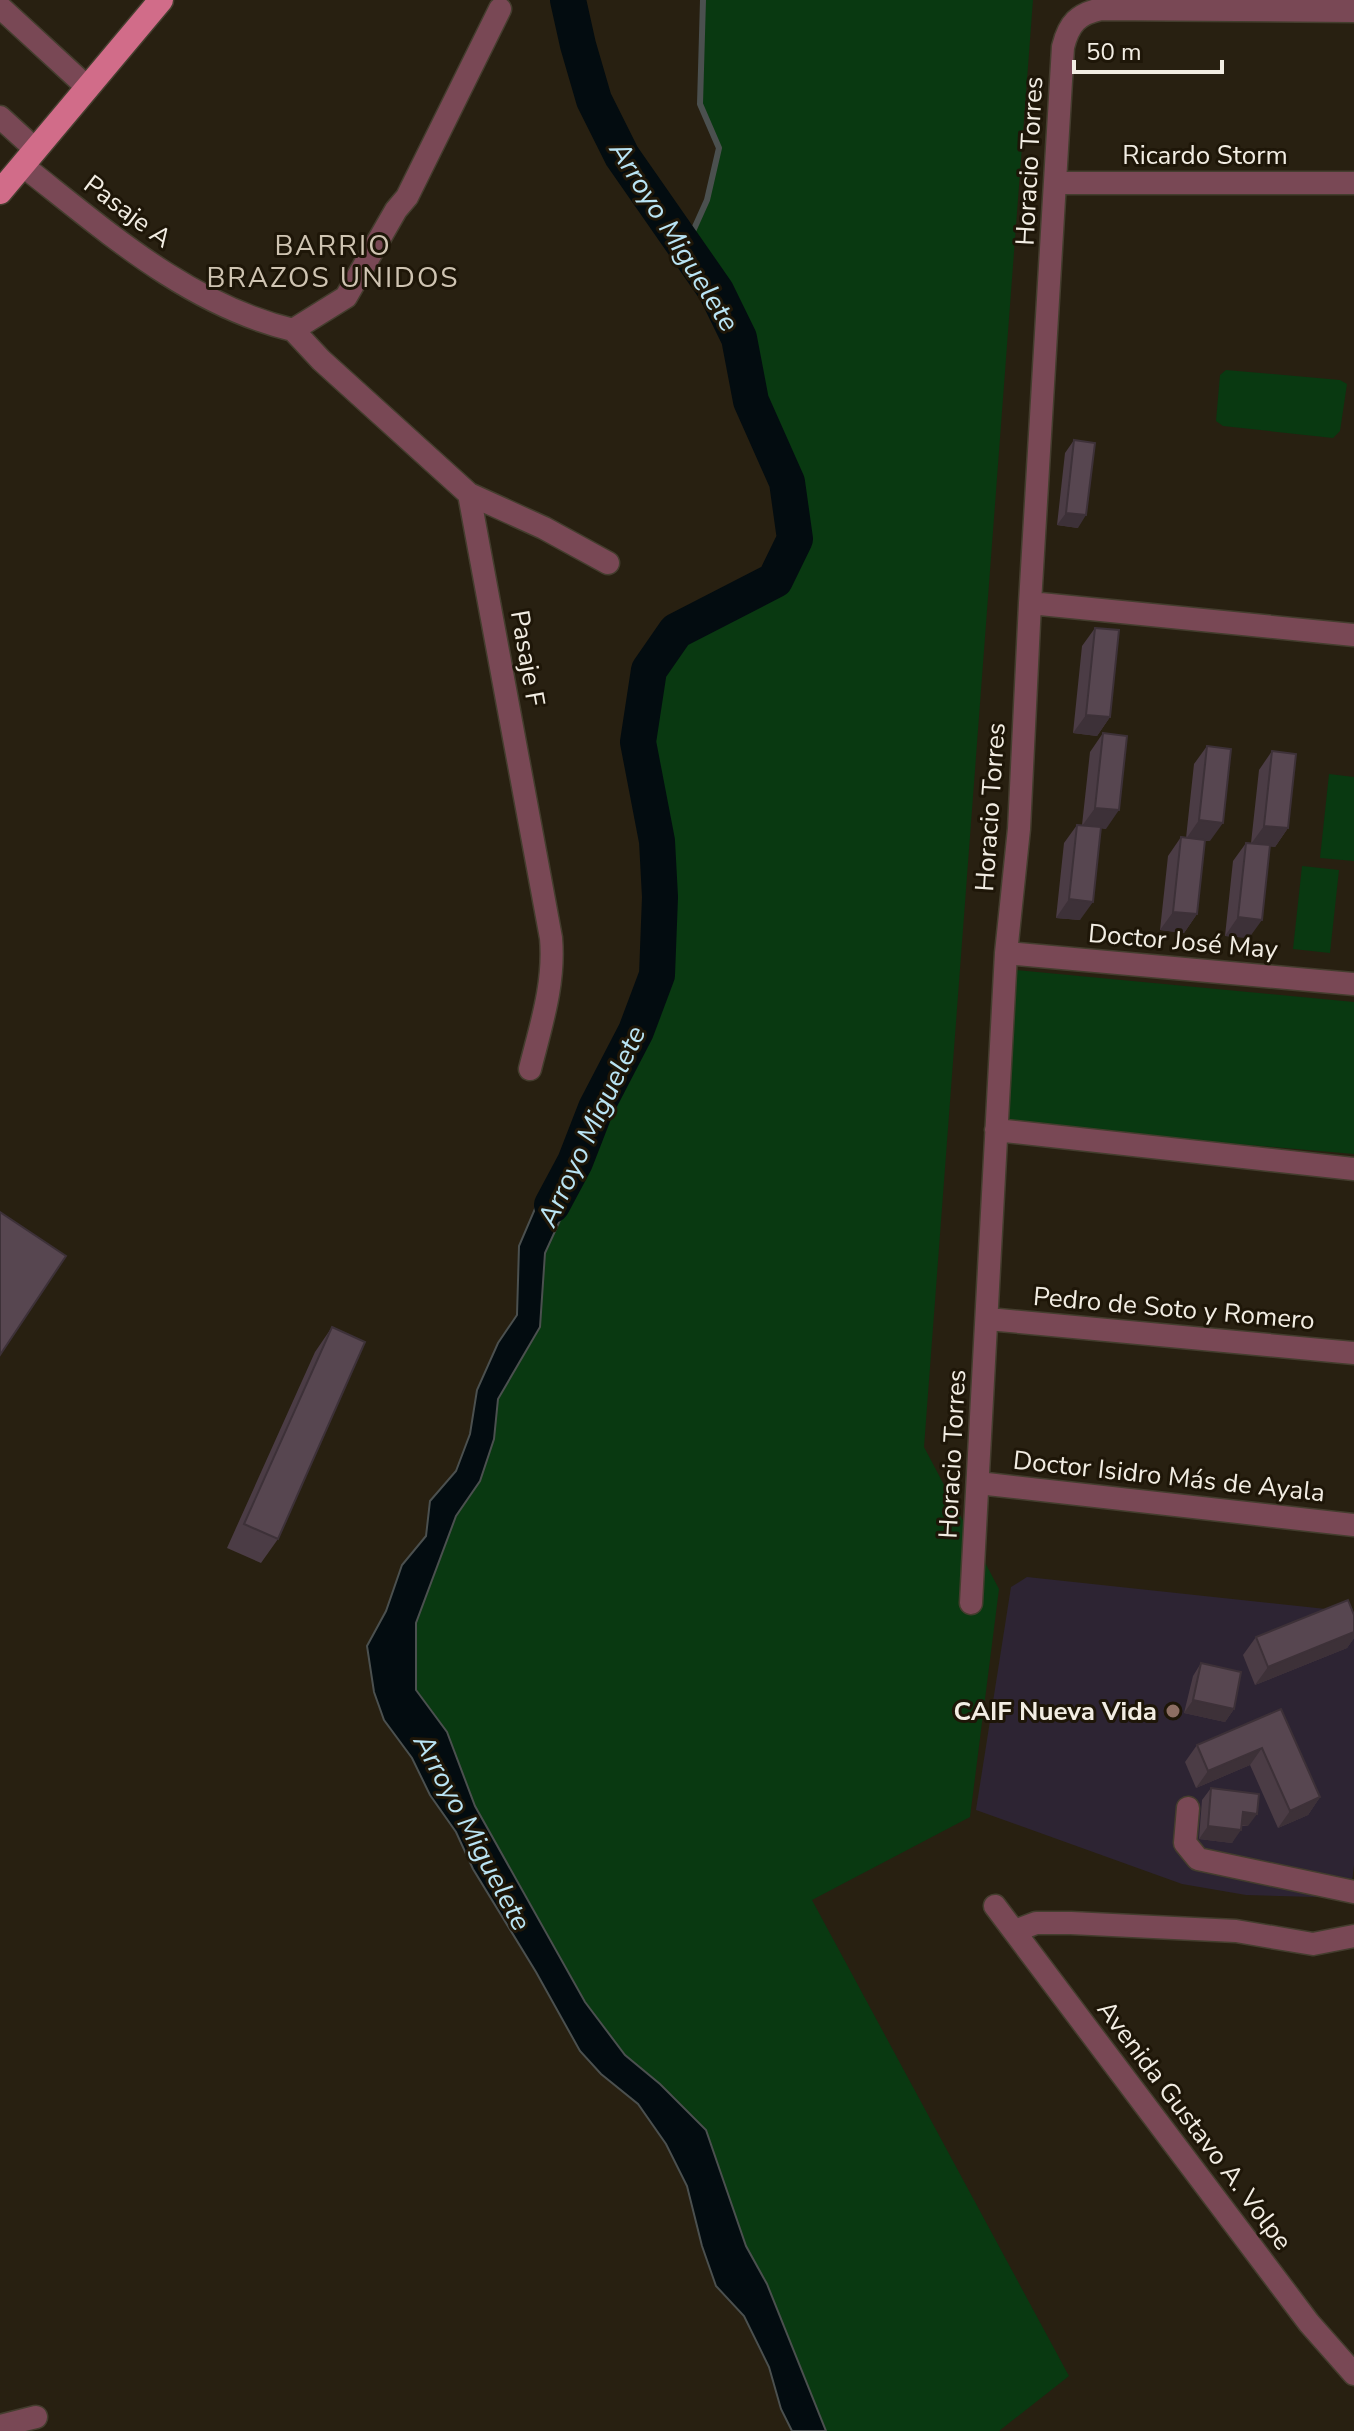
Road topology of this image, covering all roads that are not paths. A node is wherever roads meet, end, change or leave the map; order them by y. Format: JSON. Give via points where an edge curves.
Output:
{"nodes":[{"id":1,"x":161,"y":0,"type":"edge"},
{"id":2,"x":0,"y":7,"type":"edge"},
{"id":3,"x":500,"y":9,"type":"dead end"},
{"id":4,"x":1354,"y":11,"type":"edge"},
{"id":5,"x":88,"y":88,"type":"junction"},
{"id":6,"x":0,"y":117,"type":"edge"},
{"id":7,"x":29,"y":157,"type":"junction"},
{"id":8,"x":1056,"y":183,"type":"junction"},
{"id":9,"x":1354,"y":183,"type":"edge"},
{"id":10,"x":0,"y":192,"type":"edge"},
{"id":11,"x":293,"y":330,"type":"junction"},
{"id":12,"x":469,"y":494,"type":"junction"},
{"id":13,"x":608,"y":563,"type":"dead end"},
{"id":14,"x":1030,"y":603,"type":"junction"},
{"id":15,"x":1354,"y":635,"type":"edge"},
{"id":16,"x":1006,"y":953,"type":"junction"},
{"id":17,"x":1354,"y":984,"type":"edge"},
{"id":18,"x":530,"y":1069,"type":"dead end"},
{"id":19,"x":996,"y":1130,"type":"junction"},
{"id":20,"x":1354,"y":1169,"type":"edge"},
{"id":21,"x":988,"y":1319,"type":"junction"},
{"id":22,"x":1354,"y":1353,"type":"edge"},
{"id":23,"x":978,"y":1483,"type":"junction"},
{"id":24,"x":1354,"y":1525,"type":"edge"},
{"id":25,"x":971,"y":1603,"type":"dead end"},
{"id":26,"x":1188,"y":1808,"type":"dead end"},
{"id":27,"x":1354,"y":1892,"type":"edge"},
{"id":28,"x":995,"y":1906,"type":"dead end"},
{"id":29,"x":1015,"y":1931,"type":"junction"},
{"id":30,"x":1354,"y":1936,"type":"edge"},
{"id":31,"x":1354,"y":2374,"type":"edge"},
{"id":32,"x":36,"y":2417,"type":"dead end"},
{"id":33,"x":0,"y":2426,"type":"edge"}],
"edges":[{"from":1,"to":5,"type":"main road"},
{"from":2,"to":5,"type":"street"},
{"from":3,"to":11,"type":"street","via":[[407,197],[346,297]]},
{"from":4,"to":8,"type":"street","name":"Horacio Torres","via":[[1087,12],[1075,19],[1063,47]]},
{"from":5,"to":7,"type":"main road"},
{"from":6,"to":7,"type":"street","name":"Pasaje A"},
{"from":7,"to":10,"type":"main road"},
{"from":7,"to":11,"type":"street","name":"Pasaje A","via":[[152,267],[255,321]]},
{"from":8,"to":9,"type":"street","name":"Ricardo Storm"},
{"from":8,"to":14,"type":"street","name":"Horacio Torres"},
{"from":11,"to":12,"type":"street"},
{"from":12,"to":13,"type":"street"},
{"from":12,"to":18,"type":"street","name":"Pasaje F","via":[[551,938],[550,990]]},
{"from":14,"to":15,"type":"street"},
{"from":14,"to":16,"type":"street","name":"Horacio Torres","via":[[1019,829]]},
{"from":16,"to":17,"type":"street","name":"Doctor José May"},
{"from":16,"to":19,"type":"street","name":"Horacio Torres"},
{"from":19,"to":20,"type":"street"},
{"from":19,"to":21,"type":"street","name":"Horacio Torres"},
{"from":21,"to":22,"type":"street","name":"Pedro de Soto y Romero"},
{"from":21,"to":23,"type":"street","name":"Horacio Torres"},
{"from":23,"to":24,"type":"street","name":"Doctor Isidro Más de Ayala"},
{"from":23,"to":25,"type":"street","name":"Horacio Torres"},
{"from":26,"to":27,"type":"street","via":[[1185,1843],[1198,1859]]},
{"from":28,"to":29,"type":"street","name":"Avenida Gustavo A. Volpe"},
{"from":29,"to":30,"type":"street","via":[[1036,1923],[1071,1923],[1236,1931],[1313,1944]]},
{"from":29,"to":31,"type":"street","name":"Avenida Gustavo A. Volpe","via":[[1309,2323]]},
{"from":32,"to":33,"type":"street"}]}
